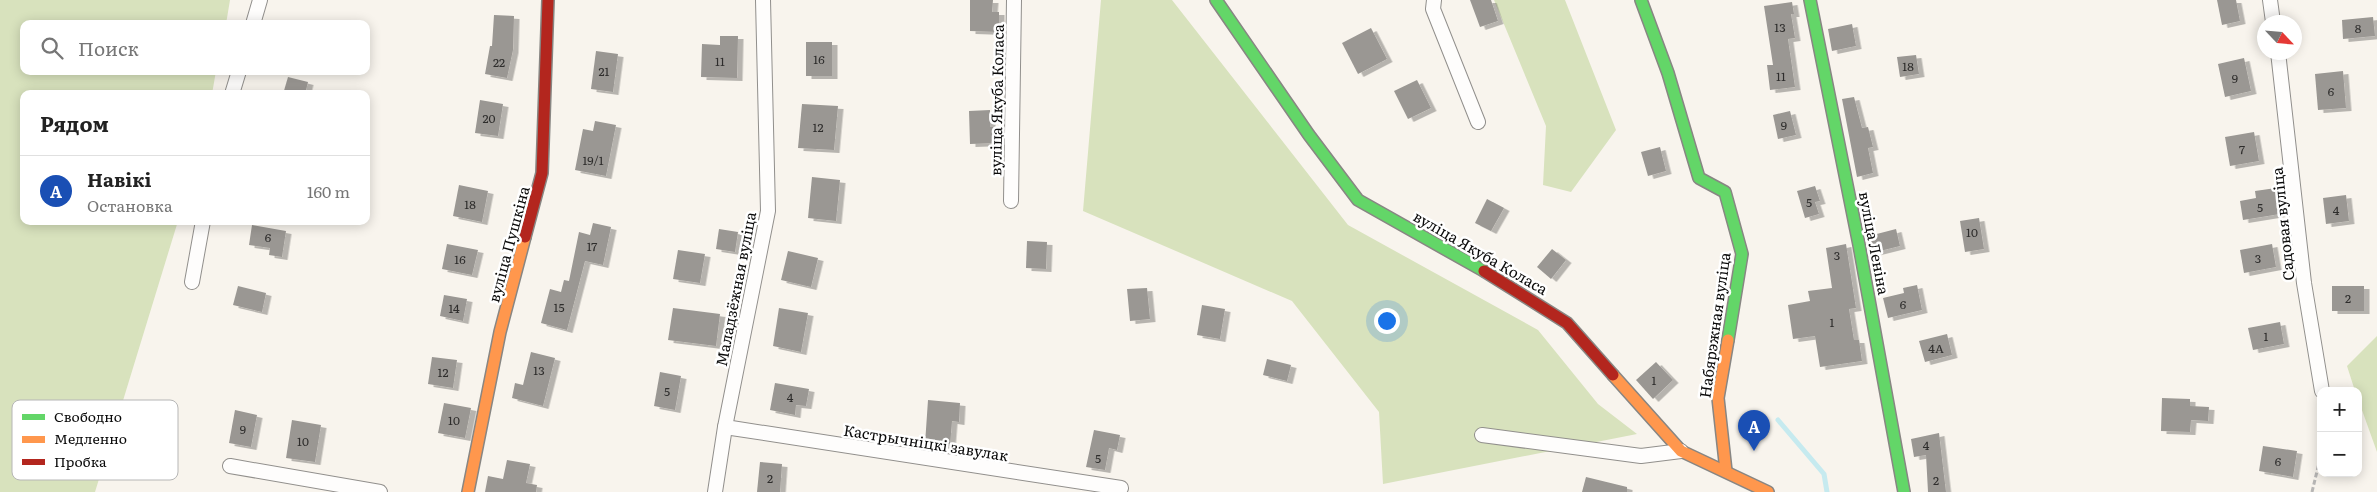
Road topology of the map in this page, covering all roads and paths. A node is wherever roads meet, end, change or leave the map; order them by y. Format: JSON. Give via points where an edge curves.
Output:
{"nodes":[{"id":1,"x":260,"y":0,"type":"edge"},
{"id":2,"x":548,"y":0,"type":"edge"},
{"id":3,"x":763,"y":0,"type":"edge"},
{"id":4,"x":1014,"y":0,"type":"edge"},
{"id":5,"x":1216,"y":0,"type":"edge"},
{"id":6,"x":1434,"y":0,"type":"edge"},
{"id":7,"x":1641,"y":0,"type":"edge"},
{"id":8,"x":1810,"y":0,"type":"edge"},
{"id":9,"x":2270,"y":0,"type":"edge"},
{"id":10,"x":2273,"y":15,"type":"edge"},
{"id":11,"x":254,"y":20,"type":"edge"},
{"id":12,"x":2279,"y":60,"type":"edge"},
{"id":13,"x":238,"y":75,"type":"edge"},
{"id":14,"x":233,"y":90,"type":"edge"},
{"id":15,"x":1478,"y":122,"type":"dead end"},
{"id":16,"x":1011,"y":201,"type":"dead end"},
{"id":17,"x":202,"y":225,"type":"edge"},
{"id":18,"x":192,"y":282,"type":"dead end"},
{"id":19,"x":2321,"y":387,"type":"edge"},
{"id":20,"x":725,"y":427,"type":"junction"},
{"id":21,"x":1482,"y":434,"type":"dead end"},
{"id":22,"x":1681,"y":451,"type":"junction"},
{"id":23,"x":230,"y":466,"type":"dead end"},
{"id":24,"x":1726,"y":471,"type":"junction"},
{"id":25,"x":2317,"y":471,"type":"edge"},
{"id":26,"x":1121,"y":488,"type":"dead end"},
{"id":27,"x":380,"y":492,"type":"edge"},
{"id":28,"x":468,"y":492,"type":"edge"},
{"id":29,"x":715,"y":492,"type":"edge"},
{"id":30,"x":1768,"y":492,"type":"edge"},
{"id":31,"x":1904,"y":492,"type":"edge"},
{"id":32,"x":2312,"y":492,"type":"edge"}],
"edges":[{"from":1,"to":11,"type":"street"},
{"from":2,"to":28,"type":"street","name":"вуліца Пушкіна","via":[[542,173],[500,332]]},
{"from":3,"to":20,"type":"street","name":"Маладзёжная вуліца","via":[[768,211]]},
{"from":4,"to":16,"type":"street","name":"вуліца Якуба Коласа"},
{"from":5,"to":22,"type":"street","name":"вуліца Якуба Коласа","via":[[1358,200],[1501,280],[1566,323]]},
{"from":6,"to":15,"type":"street","via":[[1433,9]]},
{"from":7,"to":24,"type":"street","name":"Набярэжная вуліца","via":[[1668,72],[1700,178],[1724,192],[1742,254],[1718,398]]},
{"from":8,"to":31,"type":"street","name":"вуліца Леніна","via":[[1860,246]]},
{"from":9,"to":10,"type":"street"},
{"from":12,"to":19,"type":"street","name":"Садовая вуліца","via":[[2304,283]]},
{"from":13,"to":14,"type":"street"},
{"from":17,"to":18,"type":"street"},
{"from":20,"to":26,"type":"street","name":"Кастрычніцкі завулак"},
{"from":20,"to":29,"type":"street","name":"Маладзёжная вуліца"},
{"from":21,"to":22,"type":"street","via":[[1641,456]]},
{"from":22,"to":24,"type":"street","name":"вуліца Якуба Коласа"},
{"from":23,"to":27,"type":"street"},
{"from":24,"to":30,"type":"street","name":"вуліца Якуба Коласа"},
{"from":25,"to":32,"type":"path"}]}
